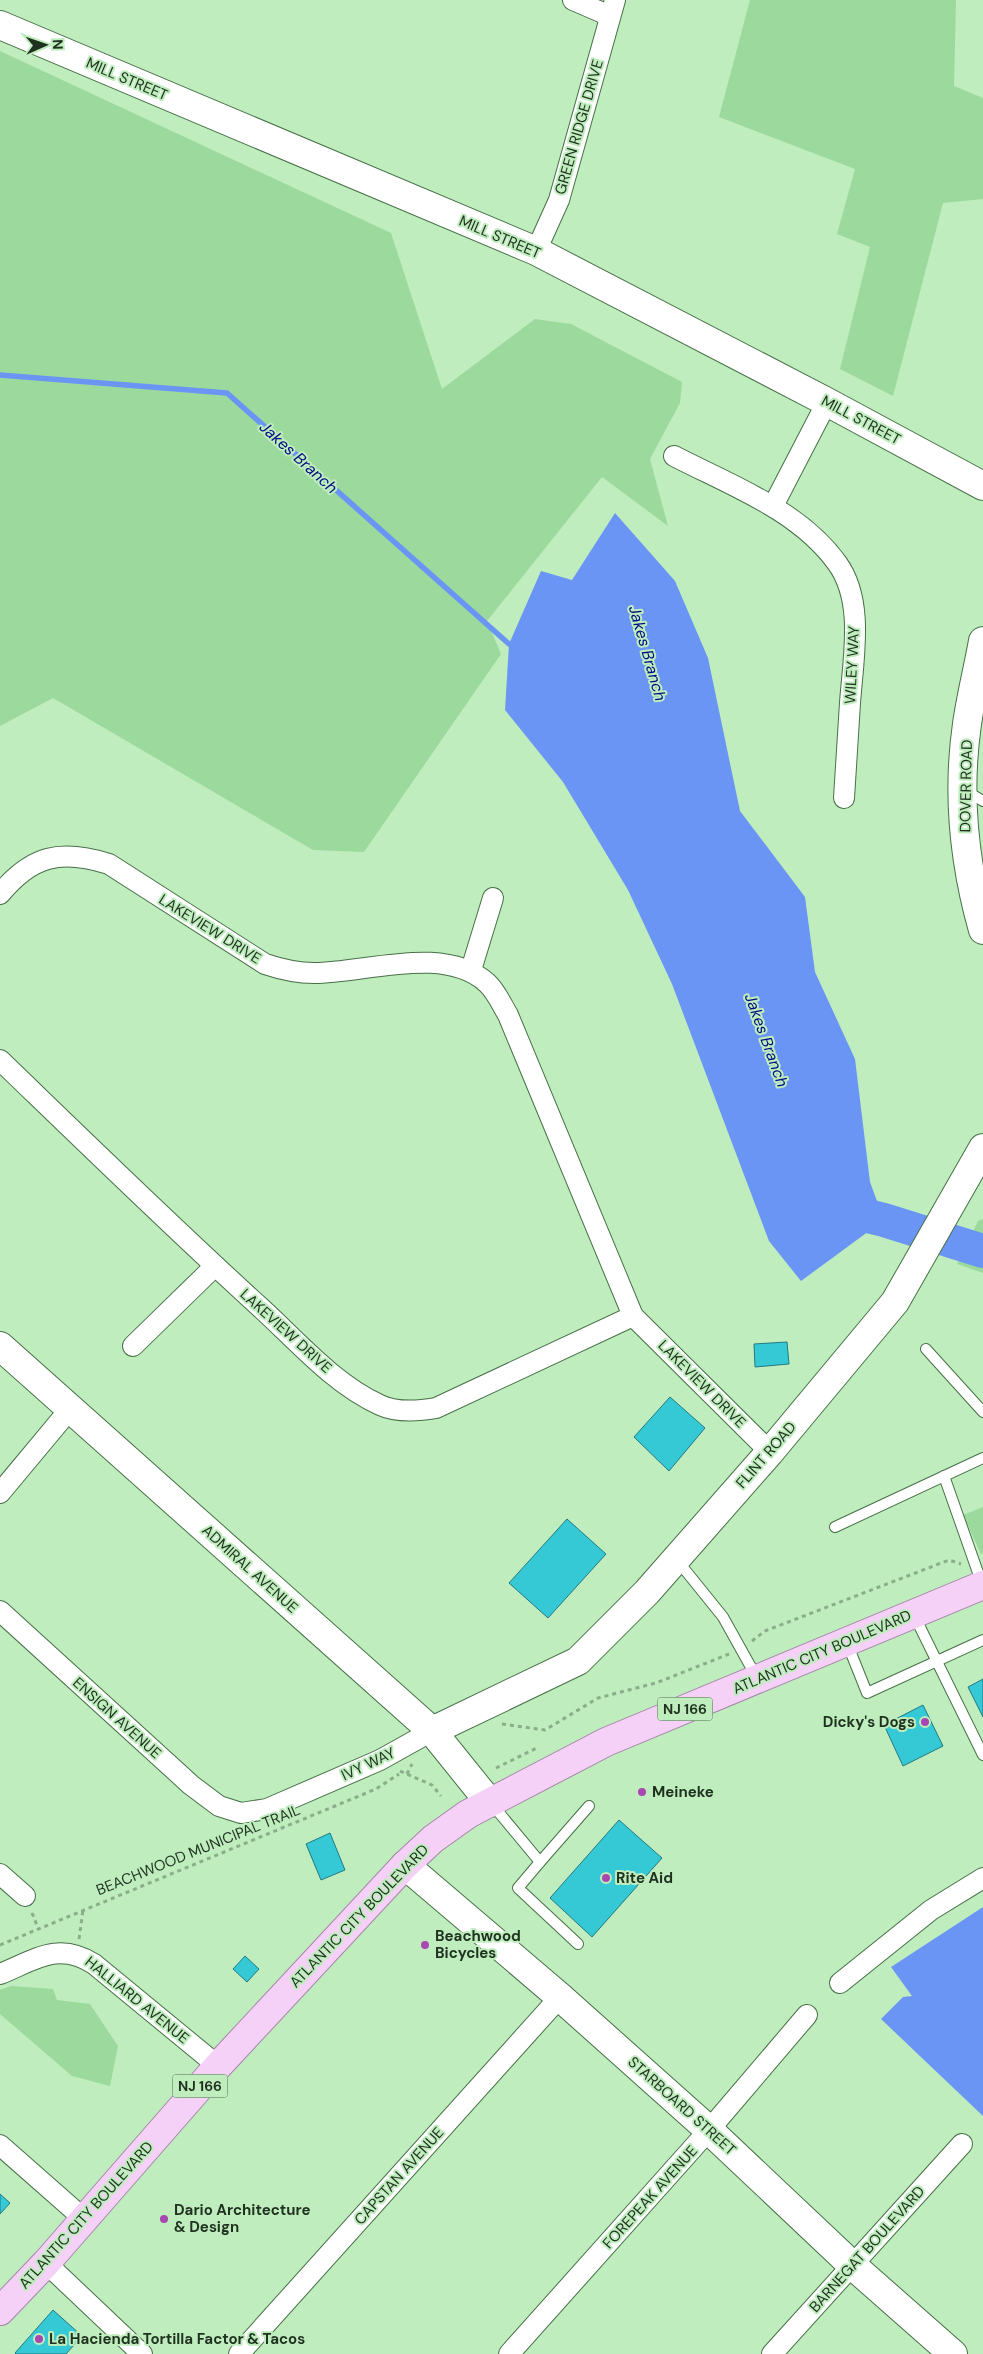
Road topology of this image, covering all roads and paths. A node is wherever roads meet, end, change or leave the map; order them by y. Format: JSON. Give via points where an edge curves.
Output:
{"nodes":[{"id":1,"x":573,"y":0,"type":"edge"},
{"id":2,"x":613,"y":8,"type":"edge"},
{"id":3,"x":0,"y":25,"type":"edge"},
{"id":4,"x":536,"y":251,"type":"junction"},
{"id":5,"x":827,"y":402,"type":"junction"},
{"id":6,"x":674,"y":456,"type":"dead end"},
{"id":7,"x":983,"y":486,"type":"edge"},
{"id":8,"x":772,"y":506,"type":"junction"},
{"id":9,"x":983,"y":641,"type":"edge"},
{"id":10,"x":973,"y":795,"type":"edge"},
{"id":11,"x":844,"y":798,"type":"dead end"},
{"id":12,"x":0,"y":894,"type":"edge"},
{"id":13,"x":493,"y":898,"type":"dead end"},
{"id":14,"x":983,"y":930,"type":"edge"},
{"id":15,"x":470,"y":970,"type":"junction"},
{"id":16,"x":0,"y":1060,"type":"edge"},
{"id":17,"x":983,"y":1148,"type":"edge"},
{"id":18,"x":215,"y":1266,"type":"junction"},
{"id":19,"x":633,"y":1316,"type":"junction"},
{"id":20,"x":0,"y":1346,"type":"edge"},
{"id":21,"x":133,"y":1346,"type":"dead end"},
{"id":22,"x":926,"y":1349,"type":"dead end"},
{"id":23,"x":70,"y":1409,"type":"junction"},
{"id":24,"x":983,"y":1412,"type":"edge"},
{"id":25,"x":770,"y":1452,"type":"junction"},
{"id":26,"x":983,"y":1458,"type":"edge"},
{"id":27,"x":944,"y":1476,"type":"junction"},
{"id":28,"x":0,"y":1493,"type":"edge"},
{"id":29,"x":835,"y":1527,"type":"dead end"},
{"id":30,"x":676,"y":1559,"type":"junction"},
{"id":31,"x":983,"y":1585,"type":"edge"},
{"id":32,"x":0,"y":1611,"type":"edge"},
{"id":33,"x":914,"y":1614,"type":"junction"},
{"id":34,"x":983,"y":1640,"type":"edge"},
{"id":35,"x":846,"y":1642,"type":"junction"},
{"id":36,"x":936,"y":1662,"type":"junction"},
{"id":37,"x":758,"y":1679,"type":"junction"},
{"id":38,"x":490,"y":1704,"type":"joint"},
{"id":39,"x":432,"y":1731,"type":"junction"},
{"id":40,"x":539,"y":1747,"type":"dead end"},
{"id":41,"x":983,"y":1755,"type":"edge"},
{"id":42,"x":380,"y":1760,"type":"junction"},
{"id":43,"x":496,"y":1768,"type":"dead end"},
{"id":44,"x":402,"y":1772,"type":"junction"},
{"id":45,"x":441,"y":1796,"type":"dead end"},
{"id":46,"x":490,"y":1803,"type":"junction"},
{"id":47,"x":589,"y":1806,"type":"dead end"},
{"id":48,"x":241,"y":1813,"type":"joint"},
{"id":49,"x":540,"y":1862,"type":"junction"},
{"id":50,"x":405,"y":1865,"type":"junction"},
{"id":51,"x":0,"y":1874,"type":"edge"},
{"id":52,"x":983,"y":1878,"type":"edge"},
{"id":53,"x":25,"y":1896,"type":"dead end"},
{"id":54,"x":82,"y":1910,"type":"junction"},
{"id":55,"x":578,"y":1944,"type":"dead end"},
{"id":56,"x":0,"y":1945,"type":"edge"},
{"id":57,"x":76,"y":1954,"type":"junction"},
{"id":58,"x":0,"y":1974,"type":"edge"},
{"id":59,"x":840,"y":1983,"type":"dead end"},
{"id":60,"x":560,"y":1997,"type":"junction"},
{"id":61,"x":808,"y":2015,"type":"dead end"},
{"id":62,"x":218,"y":2066,"type":"junction"},
{"id":63,"x":709,"y":2130,"type":"junction"},
{"id":64,"x":0,"y":2144,"type":"edge"},
{"id":65,"x":962,"y":2144,"type":"dead end"},
{"id":66,"x":84,"y":2219,"type":"junction"},
{"id":67,"x":46,"y":2263,"type":"junction"},
{"id":68,"x":852,"y":2265,"type":"junction"},
{"id":69,"x":0,"y":2311,"type":"edge"},
{"id":70,"x":142,"y":2354,"type":"edge"},
{"id":71,"x":239,"y":2354,"type":"edge"},
{"id":72,"x":510,"y":2354,"type":"edge"},
{"id":73,"x":772,"y":2354,"type":"edge"},
{"id":74,"x":953,"y":2354,"type":"edge"}],
"edges":[{"from":1,"to":2,"type":"street"},
{"from":2,"to":4,"type":"street","name":"GREEN RIDGE DRIVE","via":[[559,200]]},
{"from":3,"to":4,"type":"street","name":"MILL STREET"},
{"from":4,"to":5,"type":"street","name":"MILL STREET"},
{"from":5,"to":7,"type":"street","name":"MILL STREET"},
{"from":5,"to":8,"type":"street"},
{"from":6,"to":8,"type":"street","name":"WILEY WAY"},
{"from":8,"to":11,"type":"street","name":"WILEY WAY","via":[[820,543],[838,564],[851,594],[856,628]]},
{"from":9,"to":10,"type":"street","name":"DOVER ROAD","via":[[967,725]]},
{"from":10,"to":14,"type":"street","name":"DOVER ROAD","via":[[965,847]]},
{"from":12,"to":15,"type":"street","name":"LAKEVIEW DRIVE","via":[[31,864],[48,858],[85,857],[108,864],[265,964],[278,968],[312,973],[412,962]]},
{"from":13,"to":15,"type":"street"},
{"from":15,"to":19,"type":"street","name":"LAKEVIEW DRIVE","via":[[489,984],[508,1015]]},
{"from":16,"to":18,"type":"street","name":"LAKEVIEW DRIVE"},
{"from":17,"to":25,"type":"street","name":"FLINT ROAD","via":[[895,1302]]},
{"from":18,"to":19,"type":"street","name":"LAKEVIEW DRIVE","via":[[339,1379],[362,1396],[383,1407],[416,1411],[436,1408]]},
{"from":18,"to":21,"type":"street"},
{"from":19,"to":25,"type":"street","name":"LAKEVIEW DRIVE"},
{"from":20,"to":23,"type":"street","name":"ADMIRAL AVENUE"},
{"from":22,"to":24,"type":"lane"},
{"from":23,"to":28,"type":"street"},
{"from":23,"to":39,"type":"street","name":"ADMIRAL AVENUE"},
{"from":25,"to":30,"type":"street","name":"FLINT ROAD"},
{"from":26,"to":27,"type":"lane"},
{"from":27,"to":29,"type":"lane"},
{"from":27,"to":31,"type":"lane"},
{"from":30,"to":37,"type":"lane","via":[[723,1617]]},
{"from":30,"to":38,"type":"street","name":"FLINT ROAD","via":[[607,1635],[578,1661]]},
{"from":31,"to":33,"type":"main road","name":"ATLANTIC CITY BOULEVARD","number":"NJ 166"},
{"from":32,"to":48,"type":"street","name":"ENSIGN AVENUE","via":[[191,1785],[218,1806]]},
{"from":33,"to":35,"type":"main road","name":"ATLANTIC CITY BOULEVARD","number":"NJ 166"},
{"from":33,"to":36,"type":"lane"},
{"from":34,"to":36,"type":"lane"},
{"from":35,"to":36,"type":"lane","via":[[868,1693]]},
{"from":35,"to":37,"type":"main road","name":"ATLANTIC CITY BOULEVARD","number":"NJ 166"},
{"from":36,"to":41,"type":"lane"},
{"from":37,"to":46,"type":"main road","name":"ATLANTIC CITY BOULEVARD","number":"NJ 166","via":[[606,1742]]},
{"from":38,"to":39,"type":"street","name":"IVY WAY"},
{"from":39,"to":42,"type":"street","name":"IVY WAY"},
{"from":39,"to":46,"type":"street","name":"ADMIRAL AVENUE"},
{"from":40,"to":43,"type":"path"},
{"from":42,"to":44,"type":"path"},
{"from":42,"to":48,"type":"street","name":"IVY WAY","via":[[266,1809]]},
{"from":44,"to":45,"type":"path","via":[[432,1785]]},
{"from":44,"to":54,"type":"path","name":"BEACHWOOD MUNICIPAL TRAIL","via":[[376,1789]]},
{"from":46,"to":49,"type":"lane"},
{"from":46,"to":50,"type":"main road","name":"ATLANTIC CITY BOULEVARD","number":"NJ 166","via":[[433,1839]]},
{"from":47,"to":49,"type":"lane"},
{"from":49,"to":55,"type":"lane","via":[[518,1888]]},
{"from":50,"to":60,"type":"street","name":"STARBOARD STREET"},
{"from":50,"to":62,"type":"main road","name":"ATLANTIC CITY BOULEVARD","number":"NJ 166"},
{"from":51,"to":53,"type":"street"},
{"from":52,"to":59,"type":"street","via":[[931,1910]]},
{"from":54,"to":56,"type":"path","name":"BEACHWOOD MUNICIPAL TRAIL"},
{"from":54,"to":57,"type":"path"},
{"from":57,"to":58,"type":"street","name":"HALLIARD AVENUE","via":[[49,1954]]},
{"from":57,"to":62,"type":"street","name":"HALLIARD AVENUE","via":[[94,1964]]},
{"from":60,"to":63,"type":"street","name":"STARBOARD STREET"},
{"from":60,"to":71,"type":"street","name":"CAPSTAN AVENUE"},
{"from":61,"to":63,"type":"street","name":"FOREPEAK AVENUE"},
{"from":62,"to":66,"type":"main road","name":"ATLANTIC CITY BOULEVARD","number":"NJ 166"},
{"from":63,"to":68,"type":"street","name":"STARBOARD STREET"},
{"from":63,"to":72,"type":"street","name":"FOREPEAK AVENUE"},
{"from":64,"to":66,"type":"street"},
{"from":65,"to":68,"type":"street","name":"BARNEGAT BOULEVARD"},
{"from":66,"to":67,"type":"main road","name":"ATLANTIC CITY BOULEVARD","number":"NJ 166"},
{"from":67,"to":69,"type":"main road","name":"ATLANTIC CITY BOULEVARD","number":"NJ 166"},
{"from":67,"to":70,"type":"street"},
{"from":68,"to":73,"type":"street","name":"BARNEGAT BOULEVARD"},
{"from":68,"to":74,"type":"street","name":"STARBOARD STREET"}]}
